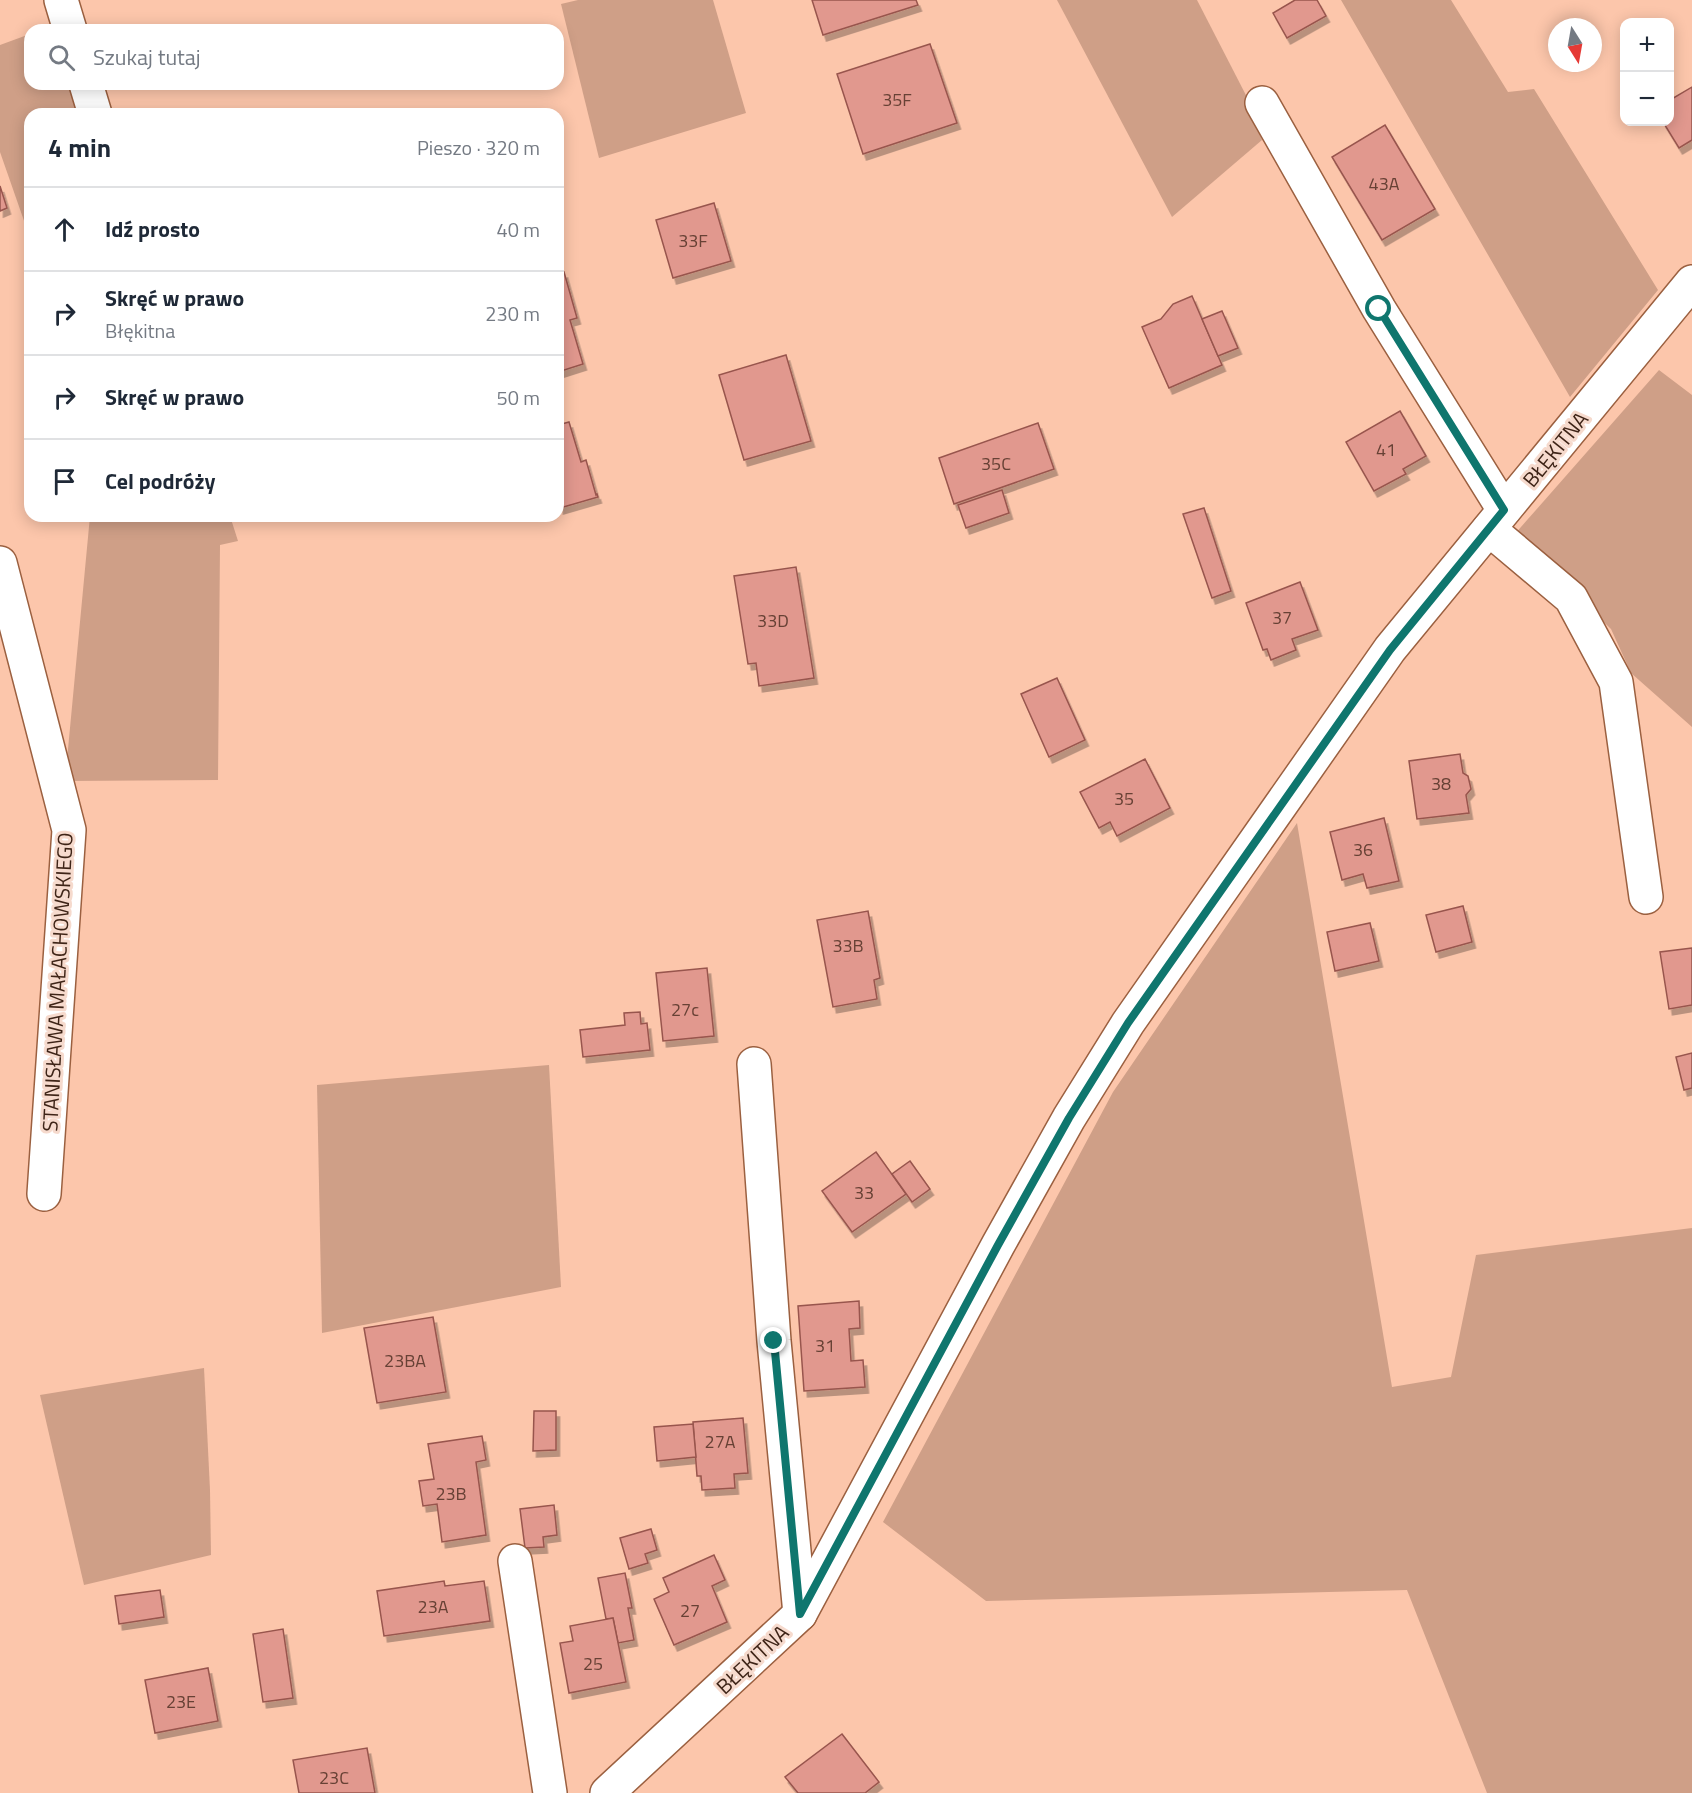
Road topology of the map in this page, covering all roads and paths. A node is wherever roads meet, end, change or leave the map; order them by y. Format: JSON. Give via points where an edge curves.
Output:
{"nodes":[{"id":1,"x":61,"y":0,"type":"edge"},
{"id":2,"x":68,"y":24,"type":"edge"},
{"id":3,"x":88,"y":90,"type":"edge"},
{"id":4,"x":1262,"y":104,"type":"dead end"},
{"id":5,"x":93,"y":108,"type":"edge"},
{"id":6,"x":1692,"y":282,"type":"edge"},
{"id":7,"x":1497,"y":520,"type":"junction"},
{"id":8,"x":0,"y":563,"type":"edge"},
{"id":9,"x":1646,"y":897,"type":"dead end"},
{"id":10,"x":753,"y":1064,"type":"dead end"},
{"id":11,"x":44,"y":1194,"type":"dead end"},
{"id":12,"x":515,"y":1561,"type":"dead end"},
{"id":13,"x":800,"y":1614,"type":"junction"},
{"id":14,"x":550,"y":1793,"type":"edge"},
{"id":15,"x":607,"y":1793,"type":"edge"}],
"edges":[{"from":1,"to":2,"type":"street"},
{"from":3,"to":5,"type":"street"},
{"from":4,"to":7,"type":"street"},
{"from":6,"to":7,"type":"street","name":"BŁĘKITNA"},
{"from":7,"to":9,"type":"street","via":[[1571,598],[1616,682]]},
{"from":7,"to":13,"type":"street","name":"BŁĘKITNA","via":[[1390,650],[1128,1023],[1003,1235]]},
{"from":8,"to":11,"type":"street","name":"STANISŁAWA MAŁACHOWSKIEGO","via":[[69,830]]},
{"from":10,"to":13,"type":"street"},
{"from":12,"to":14,"type":"street"},
{"from":13,"to":15,"type":"street","name":"BŁĘKITNA"}]}
